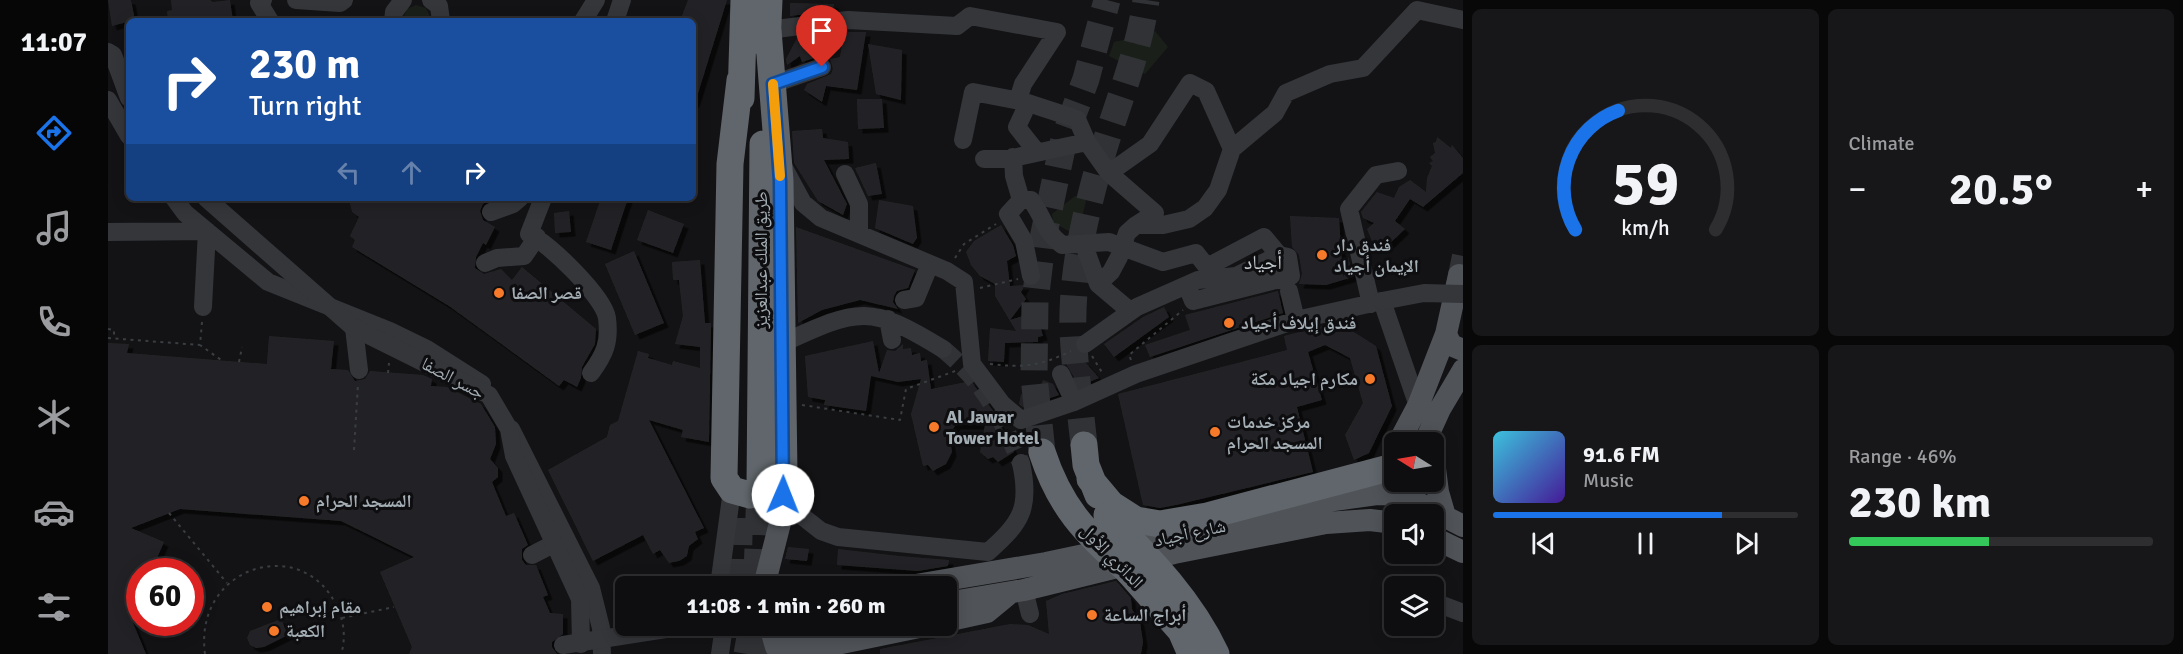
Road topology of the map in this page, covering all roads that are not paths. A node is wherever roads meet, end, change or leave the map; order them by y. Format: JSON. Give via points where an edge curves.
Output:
{"nodes":[{"id":1,"x":263,"y":0,"type":"edge"},
{"id":2,"x":296,"y":0,"type":"edge"},
{"id":3,"x":344,"y":0,"type":"edge"},
{"id":4,"x":403,"y":0,"type":"edge"},
{"id":5,"x":596,"y":0,"type":"edge"},
{"id":6,"x":622,"y":0,"type":"edge"},
{"id":7,"x":744,"y":0,"type":"edge"},
{"id":8,"x":769,"y":0,"type":"edge"},
{"id":9,"x":268,"y":18,"type":"edge"},
{"id":10,"x":393,"y":18,"type":"edge"},
{"id":11,"x":583,"y":18,"type":"edge"},
{"id":12,"x":616,"y":18,"type":"edge"},
{"id":13,"x":1463,"y":20,"type":"edge"},
{"id":14,"x":768,"y":30,"type":"junction"},
{"id":15,"x":110,"y":54,"type":"edge"},
{"id":16,"x":822,"y":67,"type":"dead end"},
{"id":17,"x":773,"y":84,"type":"junction"},
{"id":18,"x":126,"y":91,"type":"edge"},
{"id":19,"x":108,"y":100,"type":"edge"},
{"id":20,"x":1021,"y":101,"type":"junction"},
{"id":21,"x":126,"y":131,"type":"edge"},
{"id":22,"x":963,"y":140,"type":"dead end"},
{"id":23,"x":1088,"y":142,"type":"junction"},
{"id":24,"x":1232,"y":149,"type":"junction"},
{"id":25,"x":1036,"y":152,"type":"junction"},
{"id":26,"x":1013,"y":157,"type":"junction"},
{"id":27,"x":984,"y":159,"type":"dead end"},
{"id":28,"x":779,"y":160,"type":"junction"},
{"id":29,"x":1398,"y":171,"type":"dead end"},
{"id":30,"x":1109,"y":173,"type":"junction"},
{"id":31,"x":845,"y":174,"type":"dead end"},
{"id":32,"x":1021,"y":200,"type":"junction"},
{"id":33,"x":176,"y":201,"type":"edge"},
{"id":34,"x":209,"y":201,"type":"edge"},
{"id":35,"x":516,"y":201,"type":"edge"},
{"id":36,"x":542,"y":201,"type":"edge"},
{"id":37,"x":491,"y":212,"type":"dead end"},
{"id":38,"x":1136,"y":225,"type":"junction"},
{"id":39,"x":207,"y":231,"type":"junction"},
{"id":40,"x":108,"y":232,"type":"edge"},
{"id":41,"x":859,"y":234,"type":"junction"},
{"id":42,"x":537,"y":237,"type":"junction"},
{"id":43,"x":1084,"y":245,"type":"junction"},
{"id":44,"x":1121,"y":247,"type":"junction"},
{"id":45,"x":1232,"y":253,"type":"junction"},
{"id":46,"x":1279,"y":255,"type":"junction"},
{"id":47,"x":485,"y":263,"type":"dead end"},
{"id":48,"x":930,"y":264,"type":"junction"},
{"id":49,"x":1209,"y":272,"type":"junction"},
{"id":50,"x":1240,"y":274,"type":"junction"},
{"id":51,"x":1031,"y":276,"type":"road end"},
{"id":52,"x":1098,"y":284,"type":"junction"},
{"id":53,"x":1461,"y":284,"type":"edge"},
{"id":54,"x":1289,"y":291,"type":"dead end"},
{"id":55,"x":1190,"y":294,"type":"junction"},
{"id":56,"x":904,"y":300,"type":"dead end"},
{"id":57,"x":1376,"y":302,"type":"junction"},
{"id":58,"x":203,"y":307,"type":"road end"},
{"id":59,"x":1130,"y":311,"type":"junction"},
{"id":60,"x":888,"y":319,"type":"junction"},
{"id":61,"x":1296,"y":320,"type":"junction"},
{"id":62,"x":354,"y":328,"type":"junction"},
{"id":63,"x":1446,"y":334,"type":"junction"},
{"id":64,"x":892,"y":340,"type":"dead end"},
{"id":65,"x":783,"y":343,"type":"junction"},
{"id":66,"x":1085,"y":344,"type":"road end"},
{"id":67,"x":943,"y":349,"type":"tunnel mouth"},
{"id":68,"x":1463,"y":350,"type":"edge"},
{"id":69,"x":359,"y":370,"type":"road end"},
{"id":70,"x":1463,"y":370,"type":"edge"},
{"id":71,"x":591,"y":373,"type":"dead end"},
{"id":72,"x":1061,"y":374,"type":"dead end"},
{"id":73,"x":1463,"y":387,"type":"edge"},
{"id":74,"x":1074,"y":402,"type":"junction"},
{"id":75,"x":1418,"y":406,"type":"junction"},
{"id":76,"x":1436,"y":424,"type":"edge"},
{"id":77,"x":1404,"y":432,"type":"edge"},
{"id":78,"x":1084,"y":445,"type":"tunnel mouth"},
{"id":79,"x":1031,"y":457,"type":"joint"},
{"id":80,"x":1090,"y":478,"type":"junction"},
{"id":81,"x":754,"y":483,"type":"junction"},
{"id":82,"x":1384,"y":484,"type":"edge"},
{"id":83,"x":1384,"y":490,"type":"edge"},
{"id":84,"x":1412,"y":492,"type":"edge"},
{"id":85,"x":1438,"y":492,"type":"edge"},
{"id":86,"x":1377,"y":494,"type":"junction"},
{"id":87,"x":802,"y":516,"type":"dead end"},
{"id":88,"x":1292,"y":519,"type":"junction"},
{"id":89,"x":1370,"y":520,"type":"junction"},
{"id":90,"x":1454,"y":521,"type":"edge"},
{"id":91,"x":1384,"y":522,"type":"edge"},
{"id":92,"x":565,"y":538,"type":"junction"},
{"id":93,"x":1444,"y":543,"type":"edge"},
{"id":94,"x":1463,"y":552,"type":"edge"},
{"id":95,"x":532,"y":555,"type":"dead end"},
{"id":96,"x":990,"y":562,"type":"junction"},
{"id":97,"x":722,"y":576,"type":"edge"},
{"id":98,"x":767,"y":576,"type":"edge"},
{"id":99,"x":943,"y":576,"type":"edge"},
{"id":100,"x":1017,"y":591,"type":"junction"},
{"id":101,"x":957,"y":601,"type":"edge"},
{"id":102,"x":1444,"y":606,"type":"edge"},
{"id":103,"x":1030,"y":614,"type":"dead end"},
{"id":104,"x":1463,"y":614,"type":"edge"},
{"id":105,"x":957,"y":619,"type":"edge"},
{"id":106,"x":626,"y":636,"type":"edge"},
{"id":107,"x":723,"y":636,"type":"edge"},
{"id":108,"x":777,"y":636,"type":"edge"},
{"id":109,"x":874,"y":636,"type":"edge"},
{"id":110,"x":602,"y":654,"type":"edge"},
{"id":111,"x":720,"y":654,"type":"edge"},
{"id":112,"x":1191,"y":654,"type":"edge"},
{"id":113,"x":1216,"y":654,"type":"edge"}],
"edges":[{"from":1,"to":9,"type":"street","via":[[259,3]]},
{"from":2,"to":3,"type":"street"},
{"from":4,"to":10,"type":"street"},
{"from":5,"to":11,"type":"street"},
{"from":6,"to":12,"type":"street"},
{"from":7,"to":81,"type":"highway","name":"طريق الملك عبدالعزيز","via":[[740,80],[743,246]]},
{"from":8,"to":14,"type":"highway","name":"طريق الملك عبدالعزيز"},
{"from":13,"to":24,"type":"street","via":[[1417,10],[1363,68],[1330,74],[1286,93],[1275,112]]},
{"from":14,"to":17,"type":"highway"},
{"from":14,"to":20,"type":"street","via":[[848,20],[957,26],[970,16],[1057,32],[1023,84]]},
{"from":14,"to":81,"type":"highway","name":"طريق الملك عبدالعزيز"},
{"from":15,"to":18,"type":"street"},
{"from":16,"to":17,"type":"street"},
{"from":17,"to":28,"type":"highway"},
{"from":19,"to":21,"type":"street"},
{"from":20,"to":22,"type":"street","via":[[973,92]]},
{"from":20,"to":23,"type":"street","via":[[1077,119]]},
{"from":20,"to":25,"type":"street","via":[[1024,112],[1017,127]]},
{"from":23,"to":25,"type":"street"},
{"from":23,"to":30,"type":"street"},
{"from":24,"to":30,"type":"street","via":[[1206,91],[1190,83],[1150,144]]},
{"from":24,"to":38,"type":"street","via":[[1218,190],[1205,208],[1189,219],[1163,225]]},
{"from":25,"to":26,"type":"street"},
{"from":26,"to":27,"type":"street"},
{"from":26,"to":32,"type":"street"},
{"from":28,"to":41,"type":"street","via":[[803,203],[822,218]]},
{"from":28,"to":65,"type":"highway"},
{"from":29,"to":57,"type":"street","via":[[1376,175],[1349,209]]},
{"from":30,"to":38,"type":"street","via":[[1155,213]]},
{"from":31,"to":41,"type":"street","via":[[859,204]]},
{"from":32,"to":43,"type":"street","via":[[1032,200],[1047,234],[1062,245]]},
{"from":32,"to":51,"type":"street","via":[[1008,214],[1024,241]]},
{"from":33,"to":39,"type":"street"},
{"from":34,"to":62,"type":"street","name":"جسر الصفا","bridge":true},
{"from":35,"to":37,"type":"street"},
{"from":36,"to":42,"type":"street","via":[[529,234]]},
{"from":38,"to":44,"type":"street","via":[[1126,233]]},
{"from":39,"to":40,"type":"street"},
{"from":39,"to":58,"type":"street"},
{"from":39,"to":92,"type":"street","via":[[268,282],[427,349],[489,389]]},
{"from":41,"to":48,"type":"street"},
{"from":42,"to":47,"type":"street","via":[[524,256]]},
{"from":42,"to":71,"type":"street","via":[[572,267],[607,315],[606,352]]},
{"from":43,"to":44,"type":"street","via":[[1109,242]]},
{"from":43,"to":52,"type":"street"},
{"from":44,"to":49,"type":"street","via":[[1163,262],[1196,253]]},
{"from":44,"to":52,"type":"street","via":[[1111,272]]},
{"from":45,"to":46,"type":"street","via":[[1264,237]]},
{"from":45,"to":49,"type":"street"},
{"from":45,"to":50,"type":"street"},
{"from":46,"to":50,"type":"street"},
{"from":46,"to":55,"type":"street","via":[[1288,257],[1291,276]]},
{"from":48,"to":56,"type":"street","via":[[916,298]]},
{"from":48,"to":74,"type":"street","via":[[964,282],[974,366],[1002,404],[1021,420]]},
{"from":49,"to":50,"type":"street"},
{"from":49,"to":55,"type":"street"},
{"from":52,"to":59,"type":"street"},
{"from":53,"to":57,"type":"street","bridge":true},
{"from":53,"to":63,"type":"main road"},
{"from":54,"to":61,"type":"street"},
{"from":55,"to":59,"type":"street"},
{"from":57,"to":61,"type":"street"},
{"from":57,"to":75,"type":"street"},
{"from":59,"to":66,"type":"street"},
{"from":60,"to":64,"type":"street"},
{"from":60,"to":65,"type":"street","via":[[858,314],[830,321]]},
{"from":60,"to":67,"type":"street"},
{"from":61,"to":74,"type":"street","via":[[1136,374]]},
{"from":62,"to":69,"type":"street"},
{"from":62,"to":106,"type":"street","name":"جسر الصفا","bridge":true,"via":[[489,395],[509,429],[514,456],[580,599],[572,645]]},
{"from":63,"to":68,"type":"main road","via":[[1451,345]]},
{"from":63,"to":75,"type":"main road"},
{"from":65,"to":81,"type":"highway","via":[[784,402]]},
{"from":70,"to":76,"type":"main road"},
{"from":72,"to":74,"type":"street"},
{"from":73,"to":76,"type":"street"},
{"from":75,"to":77,"type":"main road"},
{"from":78,"to":80,"type":"highway","name":"الدائري الأول"},
{"from":79,"to":96,"type":"street","via":[[1018,519]]},
{"from":79,"to":112,"type":"highway","name":"الدائري الأول","bridge":true,"via":[[1084,530],[1129,572],[1181,631]]},
{"from":80,"to":82,"type":"highway","via":[[1111,504],[1136,520],[1160,524]]},
{"from":80,"to":113,"type":"highway","name":"الدائري الأول","bridge":true,"via":[[1107,515],[1170,580],[1202,625]]},
{"from":81,"to":97,"type":"street"},
{"from":81,"to":98,"type":"main road","via":[[782,515]]},
{"from":83,"to":86,"type":"main road"},
{"from":84,"to":90,"type":"main road"},
{"from":85,"to":90,"type":"main road"},
{"from":86,"to":88,"type":"main road","name":"شارع أجياد"},
{"from":86,"to":89,"type":"main road"},
{"from":87,"to":96,"type":"street","via":[[821,531],[838,537]]},
{"from":88,"to":89,"type":"main road","name":"شارع أجياد","via":[[1326,524]]},
{"from":88,"to":96,"type":"main road","name":"شارع أجياد"},
{"from":88,"to":100,"type":"main road","name":"شارع أجياد","via":[[1174,553]]},
{"from":89,"to":91,"type":"main road","name":"شارع أجياد"},
{"from":92,"to":95,"type":"street"},
{"from":92,"to":110,"type":"street","via":[[591,588],[601,628]]},
{"from":93,"to":94,"type":"main road"},
{"from":96,"to":99,"type":"main road","name":"شارع أجياد"},
{"from":100,"to":101,"type":"main road","name":"شارع أجياد"},
{"from":100,"to":103,"type":"street"},
{"from":100,"to":105,"type":"main road","name":"شارع أجياد","via":[[987,612]]},
{"from":102,"to":104,"type":"street"},
{"from":107,"to":111,"type":"street"},
{"from":108,"to":109,"type":"main road","via":[[776,647],[793,652]]}]}
